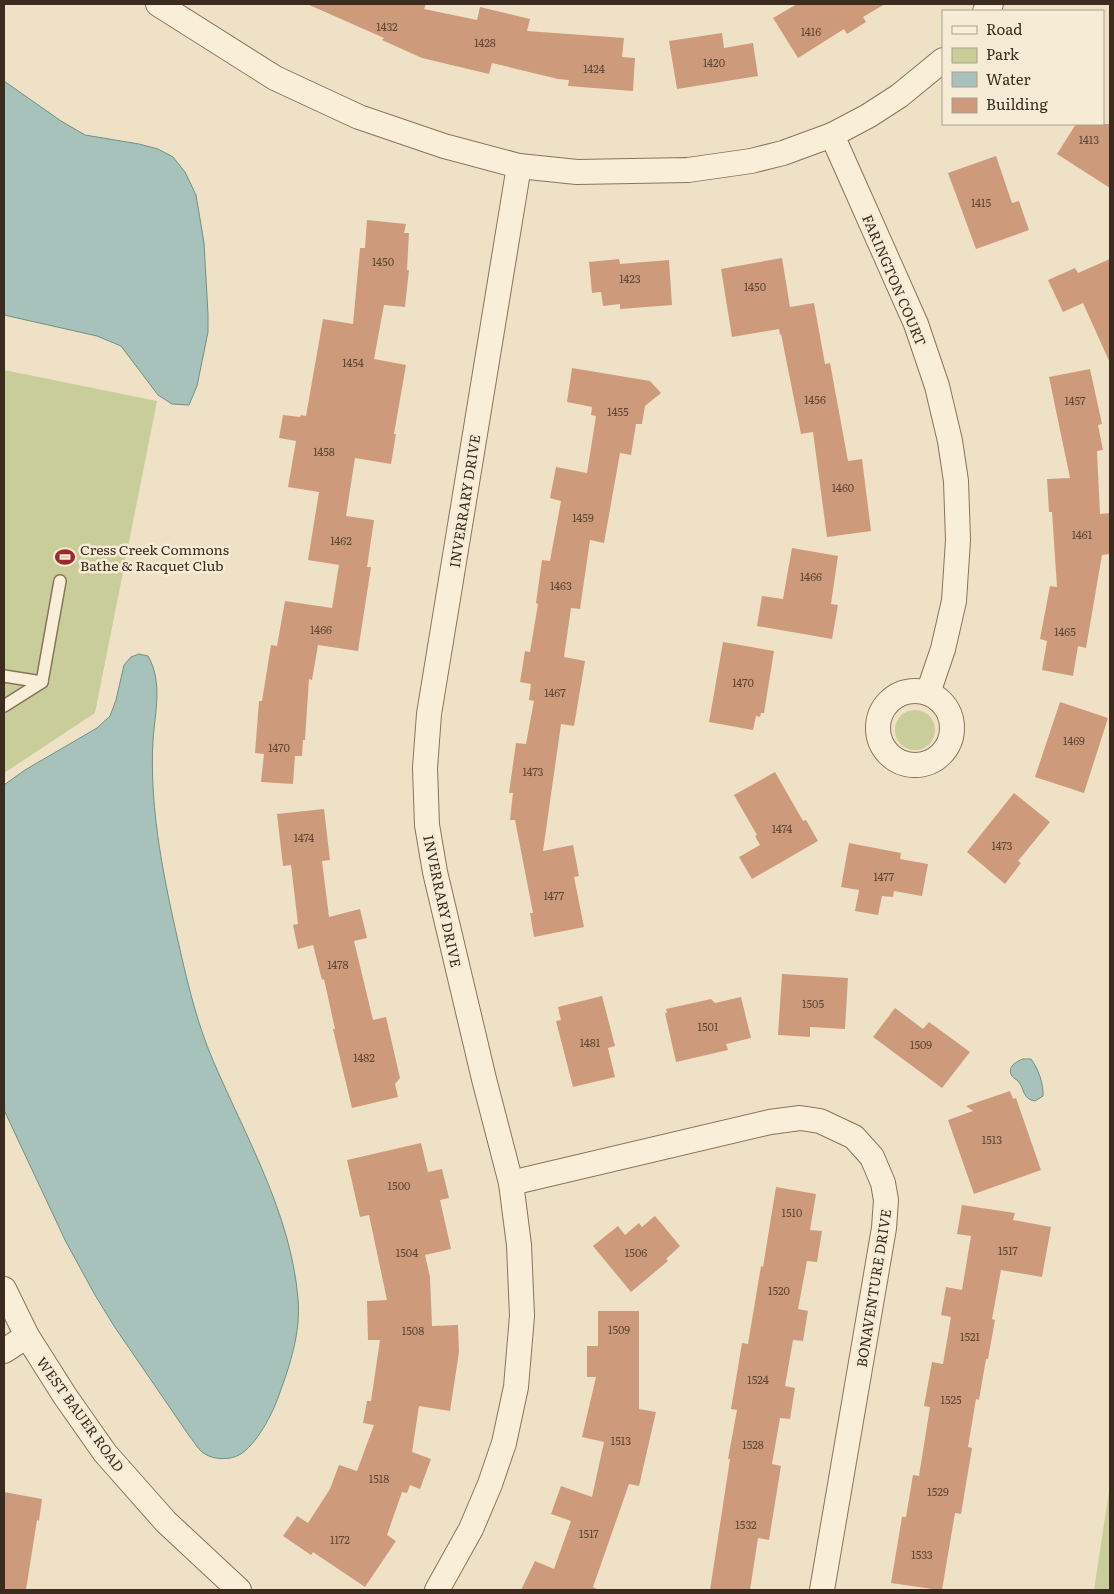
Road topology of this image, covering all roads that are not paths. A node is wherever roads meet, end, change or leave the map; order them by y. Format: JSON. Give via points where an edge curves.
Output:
{"nodes":[{"id":1,"x":158,"y":4,"type":"edge"},
{"id":2,"x":942,"y":61,"type":"edge"},
{"id":3,"x":832,"y":135,"type":"junction"},
{"id":4,"x":519,"y":166,"type":"junction"},
{"id":5,"x":60,"y":581,"type":"dead end"},
{"id":6,"x":4,"y":676,"type":"edge"},
{"id":7,"x":42,"y":682,"type":"junction"},
{"id":8,"x":928,"y":693,"type":"dead end"},
{"id":9,"x":4,"y":706,"type":"edge"},
{"id":10,"x":511,"y":1183,"type":"junction"},
{"id":11,"x":4,"y":1289,"type":"edge"},
{"id":12,"x":27,"y":1336,"type":"junction"},
{"id":13,"x":4,"y":1351,"type":"edge"},
{"id":14,"x":239,"y":1590,"type":"edge"},
{"id":15,"x":437,"y":1590,"type":"edge"},
{"id":16,"x":822,"y":1590,"type":"edge"}],
"edges":[{"from":1,"to":4,"type":"street","via":[[275,78],[332,105],[444,146]]},
{"from":2,"to":3,"type":"street","via":[[898,96]]},
{"from":3,"to":4,"type":"street","via":[[751,161],[688,170],[577,172]]},
{"from":3,"to":8,"type":"street","name":"FARINGTON COURT","via":[[916,324],[937,386],[950,441],[956,482],[958,540],[954,601]]},
{"from":4,"to":10,"type":"street","name":"INVERRARY DRIVE","via":[[429,714],[425,768],[427,826],[435,872]]},
{"from":5,"to":7,"type":"lane"},
{"from":6,"to":7,"type":"lane"},
{"from":7,"to":9,"type":"lane"},
{"from":10,"to":15,"type":"street","name":"INVERRARY DRIVE","via":[[519,1245],[522,1316],[516,1387],[504,1443],[490,1484],[471,1529]]},
{"from":10,"to":16,"type":"street","name":"BONAVENTURE DRIVE","via":[[770,1122],[800,1118],[820,1121],[854,1137],[872,1157],[886,1200],[884,1228]]},
{"from":11,"to":12,"type":"street","name":"WEST BAUER ROAD"},
{"from":12,"to":13,"type":"street"},
{"from":12,"to":14,"type":"street","name":"WEST BAUER ROAD","via":[[106,1453],[166,1522]]}]}
